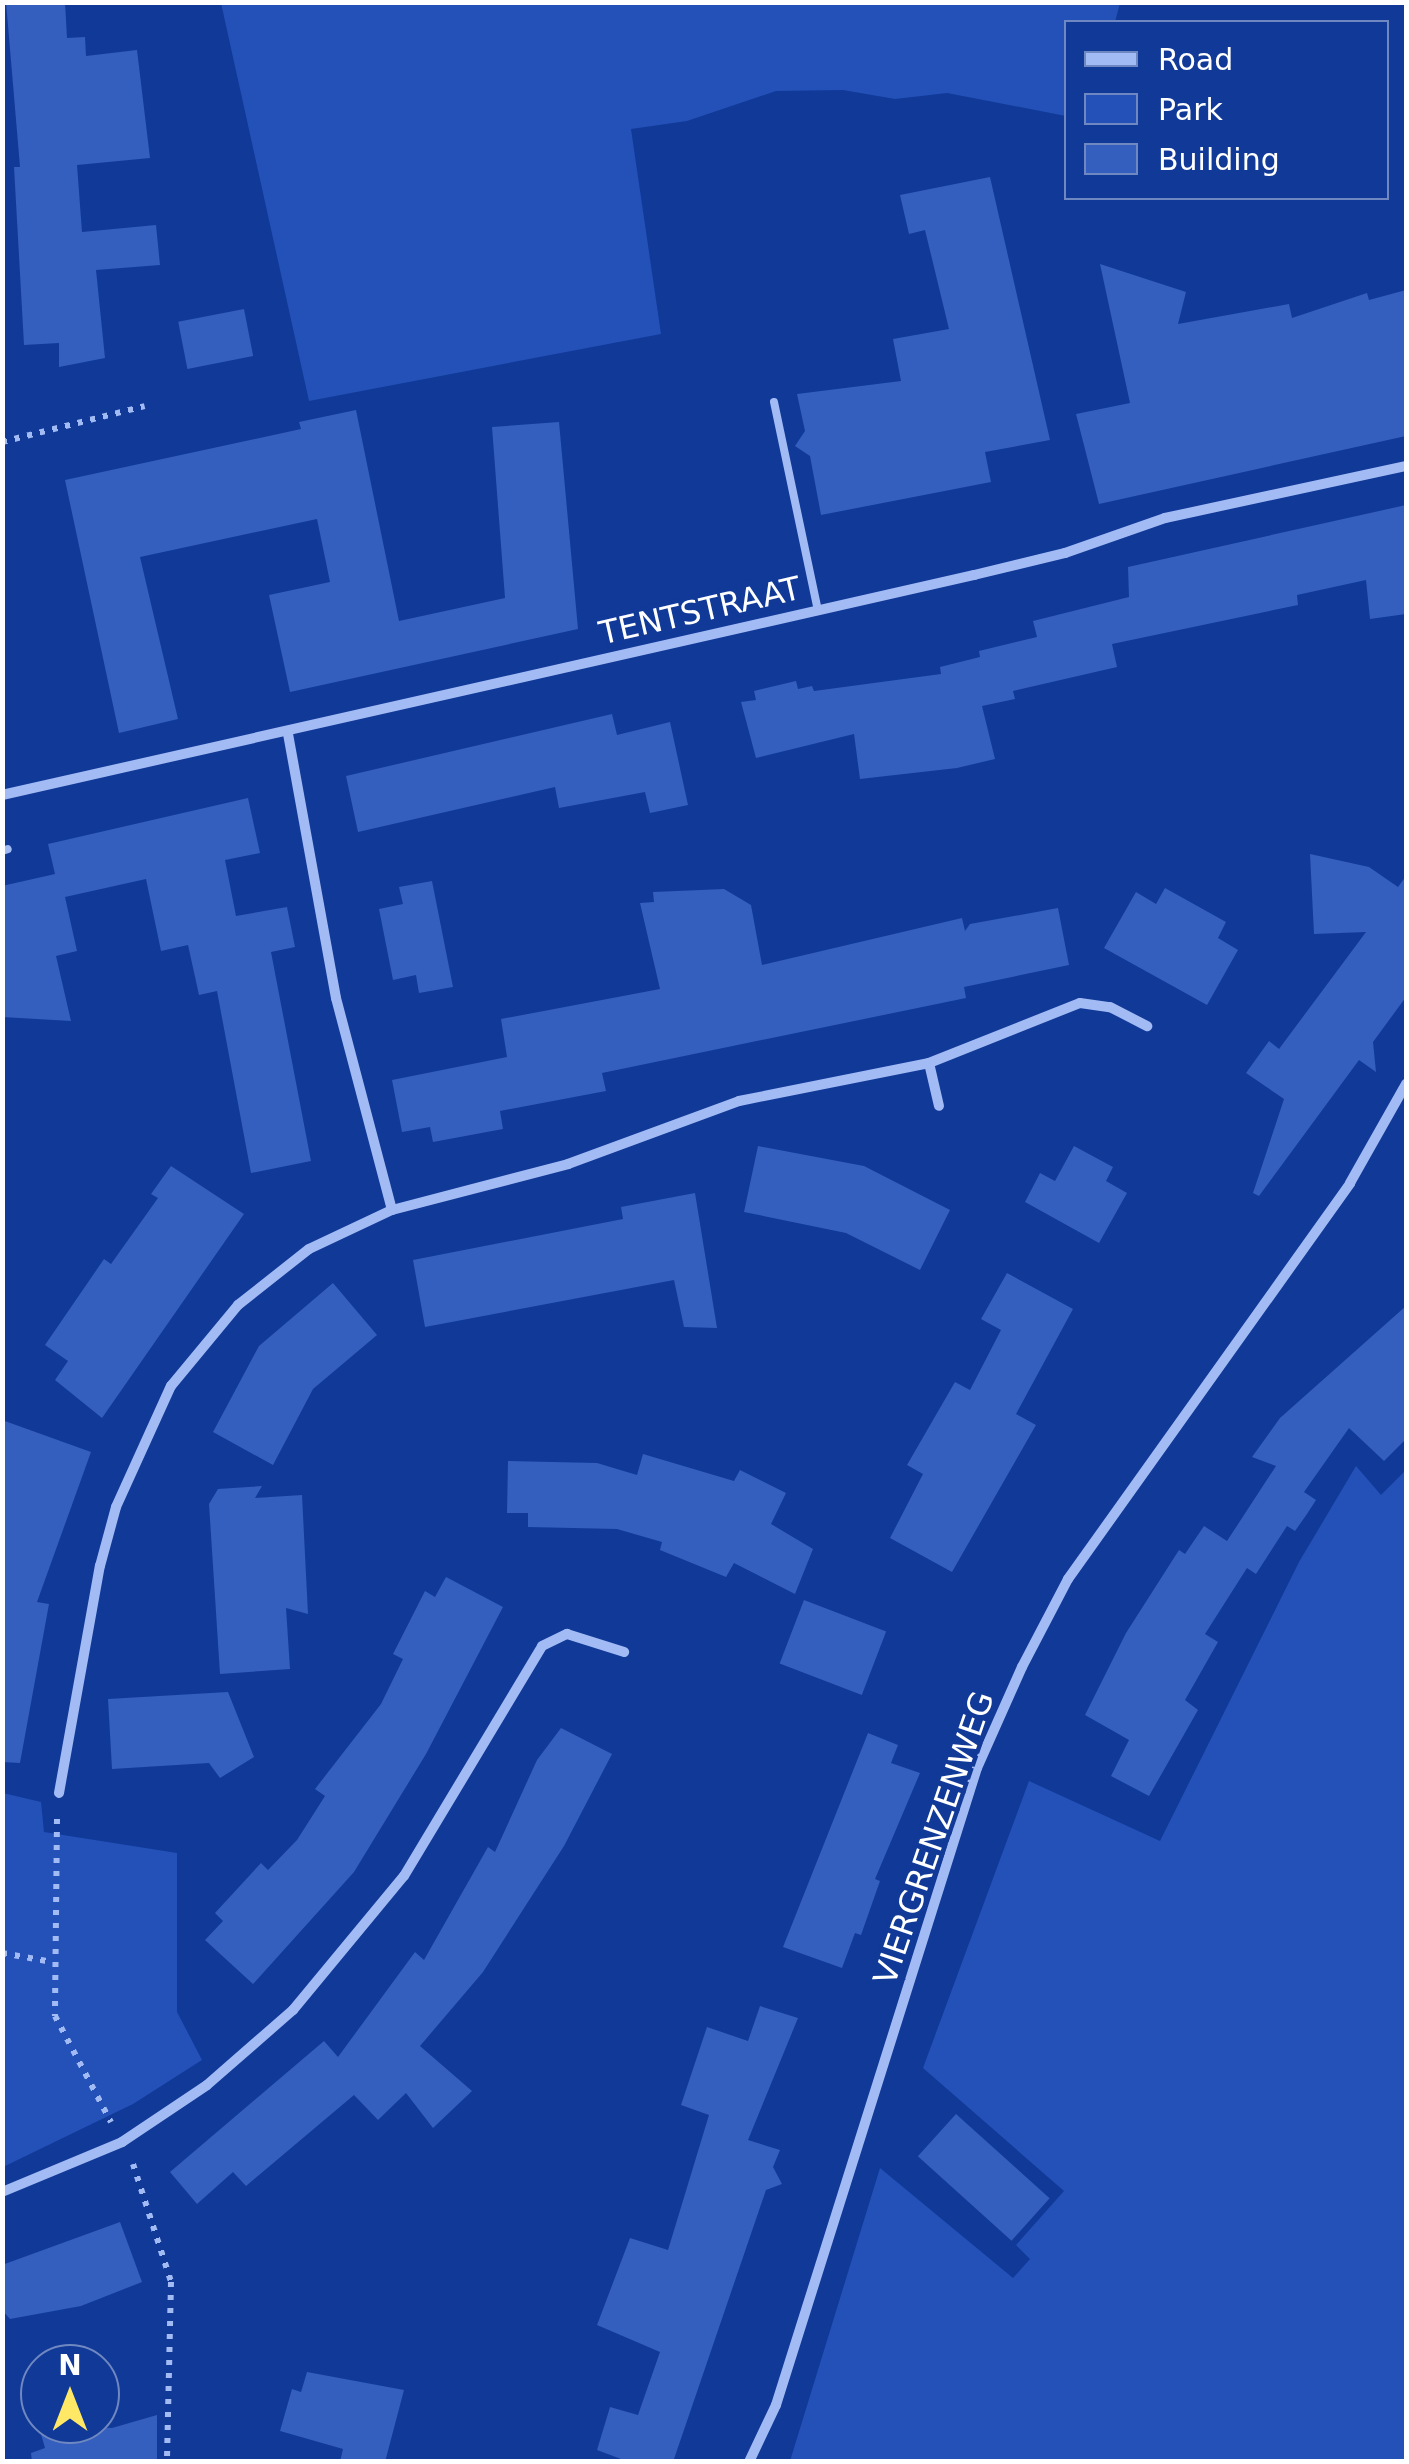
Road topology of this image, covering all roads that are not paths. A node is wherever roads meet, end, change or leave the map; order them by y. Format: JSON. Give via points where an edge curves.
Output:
{"nodes":[{"id":1,"x":774,"y":402,"type":"dead end"},
{"id":2,"x":1406,"y":466,"type":"edge"},
{"id":3,"x":818,"y":610,"type":"junction"},
{"id":4,"x":288,"y":733,"type":"junction"},
{"id":5,"x":2,"y":795,"type":"edge"},
{"id":6,"x":1147,"y":1026,"type":"dead end"},
{"id":7,"x":929,"y":1063,"type":"junction"},
{"id":8,"x":1406,"y":1084,"type":"edge"},
{"id":9,"x":939,"y":1106,"type":"dead end"},
{"id":10,"x":392,"y":1210,"type":"junction"},
{"id":11,"x":624,"y":1652,"type":"dead end"},
{"id":12,"x":59,"y":1794,"type":"road end"},
{"id":13,"x":2,"y":2192,"type":"edge"},
{"id":14,"x":749,"y":2462,"type":"edge"}],
"edges":[{"from":1,"to":3,"type":"lane"},
{"from":2,"to":3,"type":"street","name":"TENTSTRAAT","via":[[1165,518],[1066,554]]},
{"from":3,"to":4,"type":"street","name":"TENTSTRAAT"},
{"from":4,"to":5,"type":"street","name":"TENTSTRAAT"},
{"from":4,"to":10,"type":"street","via":[[336,998]]},
{"from":6,"to":7,"type":"street","via":[[1110,1007],[1080,1002]]},
{"from":7,"to":9,"type":"street"},
{"from":7,"to":10,"type":"street","via":[[739,1102],[568,1164]]},
{"from":8,"to":14,"type":"street","name":"VIERGRENZENWEG","via":[[1350,1183],[1068,1579],[1022,1667],[977,1768],[776,2405]]},
{"from":10,"to":12,"type":"street","via":[[308,1249],[252,1294],[171,1386],[116,1507]]},
{"from":11,"to":13,"type":"street","via":[[567,1634],[542,1646],[404,1876],[293,2010],[207,2085],[122,2142]]}]}
